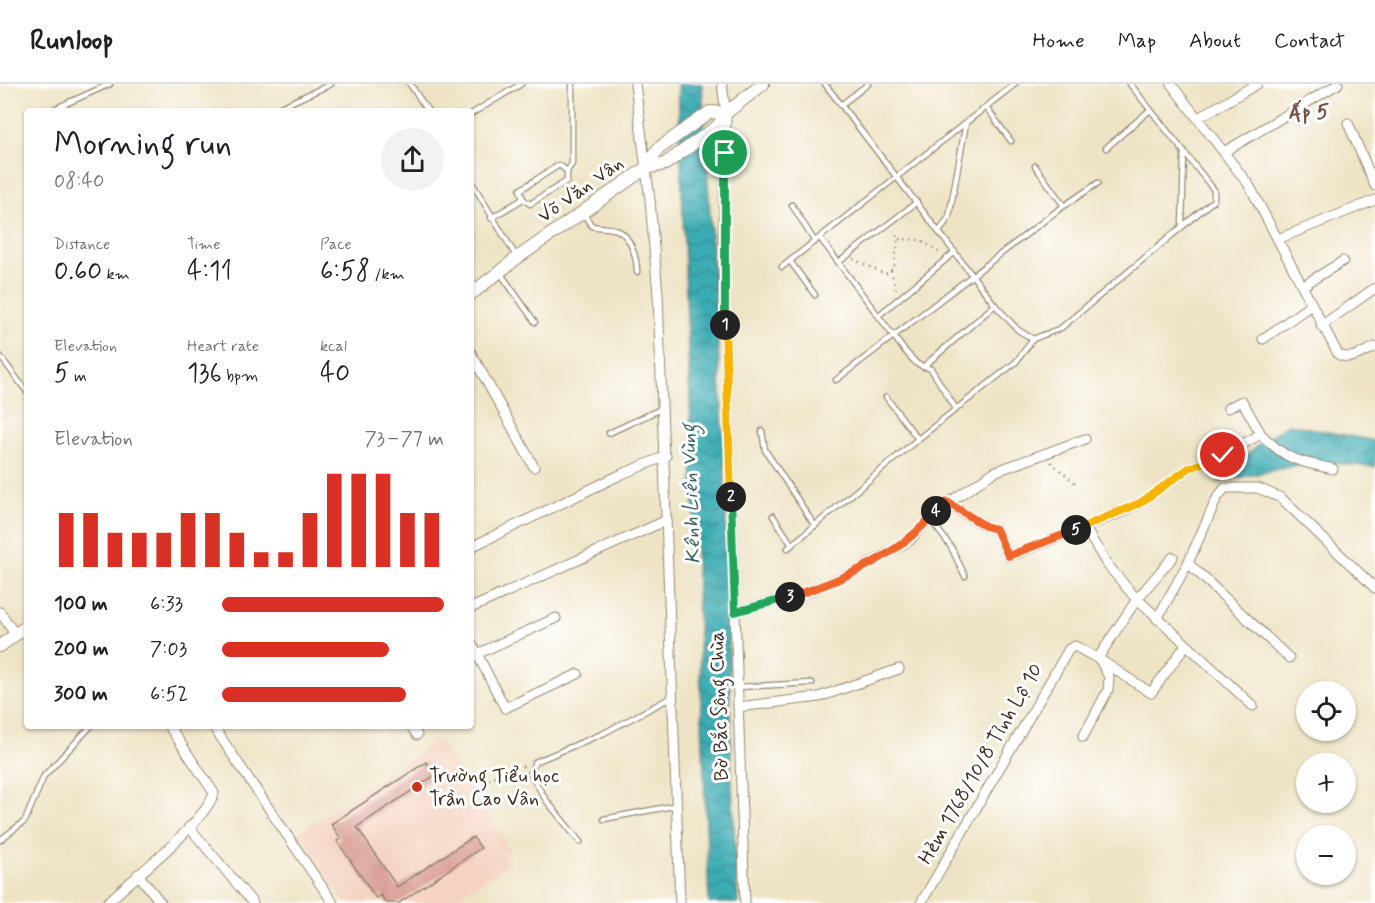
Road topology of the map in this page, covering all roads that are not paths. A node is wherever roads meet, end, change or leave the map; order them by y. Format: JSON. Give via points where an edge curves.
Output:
{"nodes":[{"id":1,"x":110,"y":84,"type":"edge"},
{"id":2,"x":331,"y":84,"type":"edge"},
{"id":3,"x":410,"y":84,"type":"edge"},
{"id":4,"x":521,"y":84,"type":"edge"},
{"id":5,"x":572,"y":84,"type":"edge"},
{"id":6,"x":635,"y":84,"type":"edge"},
{"id":7,"x":722,"y":84,"type":"edge"},
{"id":8,"x":763,"y":84,"type":"edge"},
{"id":9,"x":825,"y":84,"type":"edge"},
{"id":10,"x":868,"y":84,"type":"edge"},
{"id":11,"x":1004,"y":84,"type":"edge"},
{"id":12,"x":1015,"y":84,"type":"edge"},
{"id":13,"x":1130,"y":84,"type":"edge"},
{"id":14,"x":1171,"y":84,"type":"edge"},
{"id":15,"x":1257,"y":84,"type":"edge"},
{"id":16,"x":1338,"y":84,"type":"edge"},
{"id":17,"x":1009,"y":89,"type":"junction"},
{"id":18,"x":841,"y":105,"type":"junction"},
{"id":19,"x":986,"y":107,"type":"junction"},
{"id":20,"x":58,"y":108,"type":"edge"},
{"id":21,"x":279,"y":108,"type":"edge"},
{"id":22,"x":426,"y":108,"type":"edge"},
{"id":23,"x":1150,"y":110,"type":"junction"},
{"id":24,"x":474,"y":112,"type":"edge"},
{"id":25,"x":726,"y":113,"type":"junction"},
{"id":26,"x":1198,"y":118,"type":"junction"},
{"id":27,"x":966,"y":123,"type":"junction"},
{"id":28,"x":1348,"y":123,"type":"dead end"},
{"id":29,"x":1011,"y":141,"type":"dead end"},
{"id":30,"x":1106,"y":148,"type":"dead end"},
{"id":31,"x":1184,"y":152,"type":"junction"},
{"id":32,"x":1224,"y":152,"type":"junction"},
{"id":33,"x":1035,"y":166,"type":"dead end"},
{"id":34,"x":646,"y":168,"type":"junction"},
{"id":35,"x":567,"y":171,"type":"junction"},
{"id":36,"x":898,"y":178,"type":"junction"},
{"id":37,"x":1098,"y":183,"type":"dead end"},
{"id":38,"x":1375,"y":186,"type":"edge"},
{"id":39,"x":474,"y":187,"type":"edge"},
{"id":40,"x":523,"y":199,"type":"junction"},
{"id":41,"x":1375,"y":200,"type":"edge"},
{"id":42,"x":917,"y":202,"type":"junction"},
{"id":43,"x":792,"y":205,"type":"dead end"},
{"id":44,"x":1064,"y":206,"type":"junction"},
{"id":45,"x":583,"y":213,"type":"junction"},
{"id":46,"x":491,"y":218,"type":"junction"},
{"id":47,"x":1182,"y":227,"type":"junction"},
{"id":48,"x":939,"y":232,"type":"junction"},
{"id":49,"x":820,"y":238,"type":"junction"},
{"id":50,"x":1278,"y":239,"type":"junction"},
{"id":51,"x":815,"y":242,"type":"junction"},
{"id":52,"x":955,"y":252,"type":"junction"},
{"id":53,"x":517,"y":258,"type":"junction"},
{"id":54,"x":790,"y":261,"type":"junction"},
{"id":55,"x":1343,"y":261,"type":"dead end"},
{"id":56,"x":839,"y":262,"type":"junction"},
{"id":57,"x":782,"y":267,"type":"dead end"},
{"id":58,"x":499,"y":272,"type":"junction"},
{"id":59,"x":637,"y":272,"type":"dead end"},
{"id":60,"x":973,"y":274,"type":"junction"},
{"id":61,"x":1304,"y":285,"type":"junction"},
{"id":62,"x":1375,"y":288,"type":"edge"},
{"id":63,"x":474,"y":292,"type":"edge"},
{"id":64,"x":815,"y":296,"type":"dead end"},
{"id":65,"x":1311,"y":304,"type":"junction"},
{"id":66,"x":995,"y":305,"type":"junction"},
{"id":67,"x":879,"y":315,"type":"junction"},
{"id":68,"x":535,"y":322,"type":"dead end"},
{"id":69,"x":1321,"y":326,"type":"junction"},
{"id":70,"x":893,"y":334,"type":"junction"},
{"id":71,"x":1033,"y":339,"type":"junction"},
{"id":72,"x":1263,"y":339,"type":"dead end"},
{"id":73,"x":1375,"y":347,"type":"edge"},
{"id":74,"x":0,"y":356,"type":"edge"},
{"id":75,"x":474,"y":358,"type":"edge"},
{"id":76,"x":923,"y":367,"type":"junction"},
{"id":77,"x":836,"y":380,"type":"dead end"},
{"id":78,"x":24,"y":383,"type":"edge"},
{"id":79,"x":886,"y":397,"type":"dead end"},
{"id":80,"x":663,"y":408,"type":"junction"},
{"id":81,"x":1228,"y":408,"type":"dead end"},
{"id":82,"x":956,"y":409,"type":"junction"},
{"id":83,"x":762,"y":431,"type":"dead end"},
{"id":84,"x":609,"y":433,"type":"dead end"},
{"id":85,"x":1261,"y":434,"type":"junction"},
{"id":86,"x":918,"y":439,"type":"junction"},
{"id":87,"x":1085,"y":439,"type":"dead end"},
{"id":88,"x":666,"y":456,"type":"junction"},
{"id":89,"x":534,"y":466,"type":"dead end"},
{"id":90,"x":1333,"y":469,"type":"dead end"},
{"id":91,"x":947,"y":502,"type":"junction"},
{"id":92,"x":773,"y":516,"type":"dead end"},
{"id":93,"x":930,"y":519,"type":"junction"},
{"id":94,"x":667,"y":520,"type":"junction"},
{"id":95,"x":815,"y":526,"type":"junction"},
{"id":96,"x":1084,"y":526,"type":"junction"},
{"id":97,"x":474,"y":546,"type":"edge"},
{"id":98,"x":1173,"y":556,"type":"dead end"},
{"id":99,"x":1188,"y":563,"type":"junction"},
{"id":100,"x":965,"y":576,"type":"dead end"},
{"id":101,"x":1375,"y":588,"type":"edge"},
{"id":102,"x":1137,"y":599,"type":"junction"},
{"id":103,"x":474,"y":607,"type":"edge"},
{"id":104,"x":0,"y":612,"type":"edge"},
{"id":105,"x":735,"y":612,"type":"junction"},
{"id":106,"x":556,"y":618,"type":"dead end"},
{"id":107,"x":1157,"y":619,"type":"junction"},
{"id":108,"x":24,"y":628,"type":"edge"},
{"id":109,"x":15,"y":634,"type":"junction"},
{"id":110,"x":1186,"y":645,"type":"junction"},
{"id":111,"x":0,"y":646,"type":"edge"},
{"id":112,"x":474,"y":648,"type":"edge"},
{"id":113,"x":477,"y":654,"type":"junction"},
{"id":114,"x":1289,"y":658,"type":"dead end"},
{"id":115,"x":1099,"y":659,"type":"junction"},
{"id":116,"x":899,"y":669,"type":"dead end"},
{"id":117,"x":579,"y":675,"type":"dead end"},
{"id":118,"x":812,"y":682,"type":"dead end"},
{"id":119,"x":738,"y":687,"type":"junction"},
{"id":120,"x":674,"y":696,"type":"junction"},
{"id":121,"x":1252,"y":706,"type":"dead end"},
{"id":122,"x":738,"y":707,"type":"junction"},
{"id":123,"x":88,"y":729,"type":"edge"},
{"id":124,"x":171,"y":729,"type":"edge"},
{"id":125,"x":215,"y":729,"type":"edge"},
{"id":126,"x":413,"y":729,"type":"edge"},
{"id":127,"x":417,"y":735,"type":"dead end"},
{"id":128,"x":1083,"y":737,"type":"dead end"},
{"id":129,"x":678,"y":805,"type":"junction"},
{"id":130,"x":604,"y":819,"type":"dead end"},
{"id":131,"x":189,"y":827,"type":"junction"},
{"id":132,"x":0,"y":840,"type":"edge"},
{"id":133,"x":580,"y":842,"type":"dead end"},
{"id":134,"x":138,"y":874,"type":"junction"},
{"id":135,"x":107,"y":903,"type":"edge"},
{"id":136,"x":161,"y":903,"type":"edge"},
{"id":137,"x":253,"y":903,"type":"edge"},
{"id":138,"x":333,"y":903,"type":"edge"},
{"id":139,"x":680,"y":903,"type":"edge"},
{"id":140,"x":745,"y":903,"type":"edge"},
{"id":141,"x":921,"y":903,"type":"edge"}],
"edges":[{"from":1,"to":20,"type":"lane"},
{"from":2,"to":21,"type":"lane"},
{"from":3,"to":22,"type":"lane"},
{"from":4,"to":24,"type":"lane"},
{"from":5,"to":35,"type":"lane","via":[[572,164]]},
{"from":6,"to":34,"type":"street"},
{"from":7,"to":25,"type":"street","name":"Bờ Bắc Sông Chùa"},
{"from":8,"to":25,"type":"street"},
{"from":9,"to":18,"type":"lane"},
{"from":10,"to":18,"type":"lane"},
{"from":11,"to":17,"type":"lane"},
{"from":12,"to":17,"type":"lane"},
{"from":13,"to":23,"type":"lane"},
{"from":14,"to":26,"type":"street"},
{"from":15,"to":26,"type":"street"},
{"from":16,"to":32,"type":"street"},
{"from":17,"to":19,"type":"lane"},
{"from":18,"to":36,"type":"lane"},
{"from":19,"to":27,"type":"lane"},
{"from":19,"to":29,"type":"lane"},
{"from":23,"to":30,"type":"lane"},
{"from":23,"to":31,"type":"lane"},
{"from":25,"to":34,"type":"street","name":"Võ Văn Vân","via":[[718,126],[665,164]]},
{"from":25,"to":34,"type":"street","via":[[710,112],[658,149]]},
{"from":25,"to":105,"type":"street","name":"Bờ Bắc Sông Chùa","via":[[723,264]]},
{"from":26,"to":32,"type":"street"},
{"from":27,"to":36,"type":"lane"},
{"from":27,"to":48,"type":"lane","via":[[949,217]]},
{"from":28,"to":38,"type":"street"},
{"from":31,"to":47,"type":"lane"},
{"from":31,"to":47,"type":"lane","via":[[1214,190],[1214,200]]},
{"from":32,"to":50,"type":"street","via":[[1249,185]]},
{"from":33,"to":44,"type":"lane"},
{"from":34,"to":45,"type":"street","name":"Võ Văn Vân"},
{"from":34,"to":80,"type":"street"},
{"from":35,"to":40,"type":"lane","via":[[567,181],[530,204]]},
{"from":35,"to":40,"type":"lane","via":[[559,165],[520,190]]},
{"from":36,"to":42,"type":"lane"},
{"from":36,"to":49,"type":"lane"},
{"from":37,"to":44,"type":"lane"},
{"from":39,"to":46,"type":"lane"},
{"from":40,"to":46,"type":"lane"},
{"from":41,"to":50,"type":"street"},
{"from":42,"to":48,"type":"lane"},
{"from":42,"to":56,"type":"lane"},
{"from":43,"to":51,"type":"lane"},
{"from":44,"to":60,"type":"lane"},
{"from":45,"to":53,"type":"street","name":"Võ Văn Vân"},
{"from":45,"to":59,"type":"lane","via":[[592,226],[617,230],[628,240]]},
{"from":46,"to":53,"type":"lane"},
{"from":47,"to":71,"type":"lane","via":[[1060,328]]},
{"from":48,"to":52,"type":"lane"},
{"from":49,"to":51,"type":"lane"},
{"from":49,"to":56,"type":"lane"},
{"from":50,"to":61,"type":"street"},
{"from":51,"to":54,"type":"lane"},
{"from":52,"to":60,"type":"lane"},
{"from":52,"to":67,"type":"lane"},
{"from":53,"to":58,"type":"street","name":"Võ Văn Vân"},
{"from":54,"to":57,"type":"lane"},
{"from":54,"to":64,"type":"lane"},
{"from":55,"to":61,"type":"street"},
{"from":56,"to":67,"type":"lane"},
{"from":58,"to":63,"type":"street","name":"Võ Văn Vân"},
{"from":58,"to":68,"type":"lane"},
{"from":60,"to":66,"type":"lane"},
{"from":60,"to":70,"type":"lane"},
{"from":61,"to":65,"type":"street"},
{"from":62,"to":69,"type":"street"},
{"from":65,"to":69,"type":"street"},
{"from":65,"to":72,"type":"street"},
{"from":66,"to":71,"type":"lane","via":[[1017,330]]},
{"from":66,"to":76,"type":"lane"},
{"from":67,"to":70,"type":"lane"},
{"from":69,"to":73,"type":"street","via":[[1344,358]]},
{"from":70,"to":76,"type":"lane"},
{"from":70,"to":77,"type":"lane"},
{"from":71,"to":82,"type":"lane","via":[[1016,362]]},
{"from":74,"to":78,"type":"lane"},
{"from":75,"to":89,"type":"street"},
{"from":76,"to":82,"type":"lane","via":[[931,369]]},
{"from":79,"to":86,"type":"lane"},
{"from":80,"to":84,"type":"lane"},
{"from":80,"to":88,"type":"street"},
{"from":81,"to":85,"type":"street","via":[[1242,401]]},
{"from":82,"to":86,"type":"lane"},
{"from":83,"to":95,"type":"lane","via":[[765,450]]},
{"from":85,"to":90,"type":"street","via":[[1278,452],[1294,460]]},
{"from":85,"to":96,"type":"street","via":[[1189,468],[1115,516]]},
{"from":86,"to":95,"type":"lane"},
{"from":87,"to":91,"type":"street","via":[[994,472]]},
{"from":88,"to":94,"type":"street"},
{"from":88,"to":97,"type":"street"},
{"from":91,"to":93,"type":"street"},
{"from":91,"to":96,"type":"street","via":[[996,529],[1008,556]]},
{"from":92,"to":95,"type":"lane","via":[[790,547]]},
{"from":93,"to":100,"type":"lane","via":[[951,547]]},
{"from":93,"to":105,"type":"street","via":[[909,541],[856,571],[810,591]]},
{"from":94,"to":103,"type":"street"},
{"from":94,"to":120,"type":"street"},
{"from":96,"to":102,"type":"street","via":[[1106,563]]},
{"from":98,"to":102,"type":"street"},
{"from":99,"to":101,"type":"street","via":[[1223,490],[1252,487],[1288,503]]},
{"from":99,"to":107,"type":"street"},
{"from":99,"to":114,"type":"street"},
{"from":102,"to":107,"type":"street"},
{"from":102,"to":115,"type":"street"},
{"from":104,"to":109,"type":"street"},
{"from":105,"to":119,"type":"street","name":"Bờ Bắc Sông Chùa"},
{"from":106,"to":113,"type":"street"},
{"from":107,"to":110,"type":"street"},
{"from":108,"to":109,"type":"street"},
{"from":109,"to":111,"type":"street"},
{"from":110,"to":115,"type":"street","via":[[1151,693]]},
{"from":110,"to":121,"type":"street"},
{"from":112,"to":113,"type":"street"},
{"from":113,"to":117,"type":"street","via":[[505,708]]},
{"from":115,"to":128,"type":"street","via":[[1109,677],[1108,690]]},
{"from":115,"to":141,"type":"street","name":"Hẻm 1768/10/8 Tỉnh Lộ 10","via":[[1075,646],[1069,649]]},
{"from":116,"to":122,"type":"street","via":[[819,697]]},
{"from":118,"to":119,"type":"lane"},
{"from":119,"to":122,"type":"street","name":"Bờ Bắc Sông Chùa"},
{"from":120,"to":129,"type":"street"},
{"from":120,"to":133,"type":"lane","via":[[604,733],[535,762],[530,773]]},
{"from":122,"to":140,"type":"street","name":"Bờ Bắc Sông Chùa"},
{"from":123,"to":132,"type":"lane","via":[[44,776],[26,821]]},
{"from":124,"to":131,"type":"street","via":[[214,793],[211,803]]},
{"from":125,"to":138,"type":"street"},
{"from":126,"to":127,"type":"street"},
{"from":129,"to":130,"type":"lane"},
{"from":129,"to":139,"type":"street"},
{"from":131,"to":134,"type":"street"},
{"from":131,"to":137,"type":"street"},
{"from":134,"to":135,"type":"street"},
{"from":134,"to":136,"type":"street"}]}
